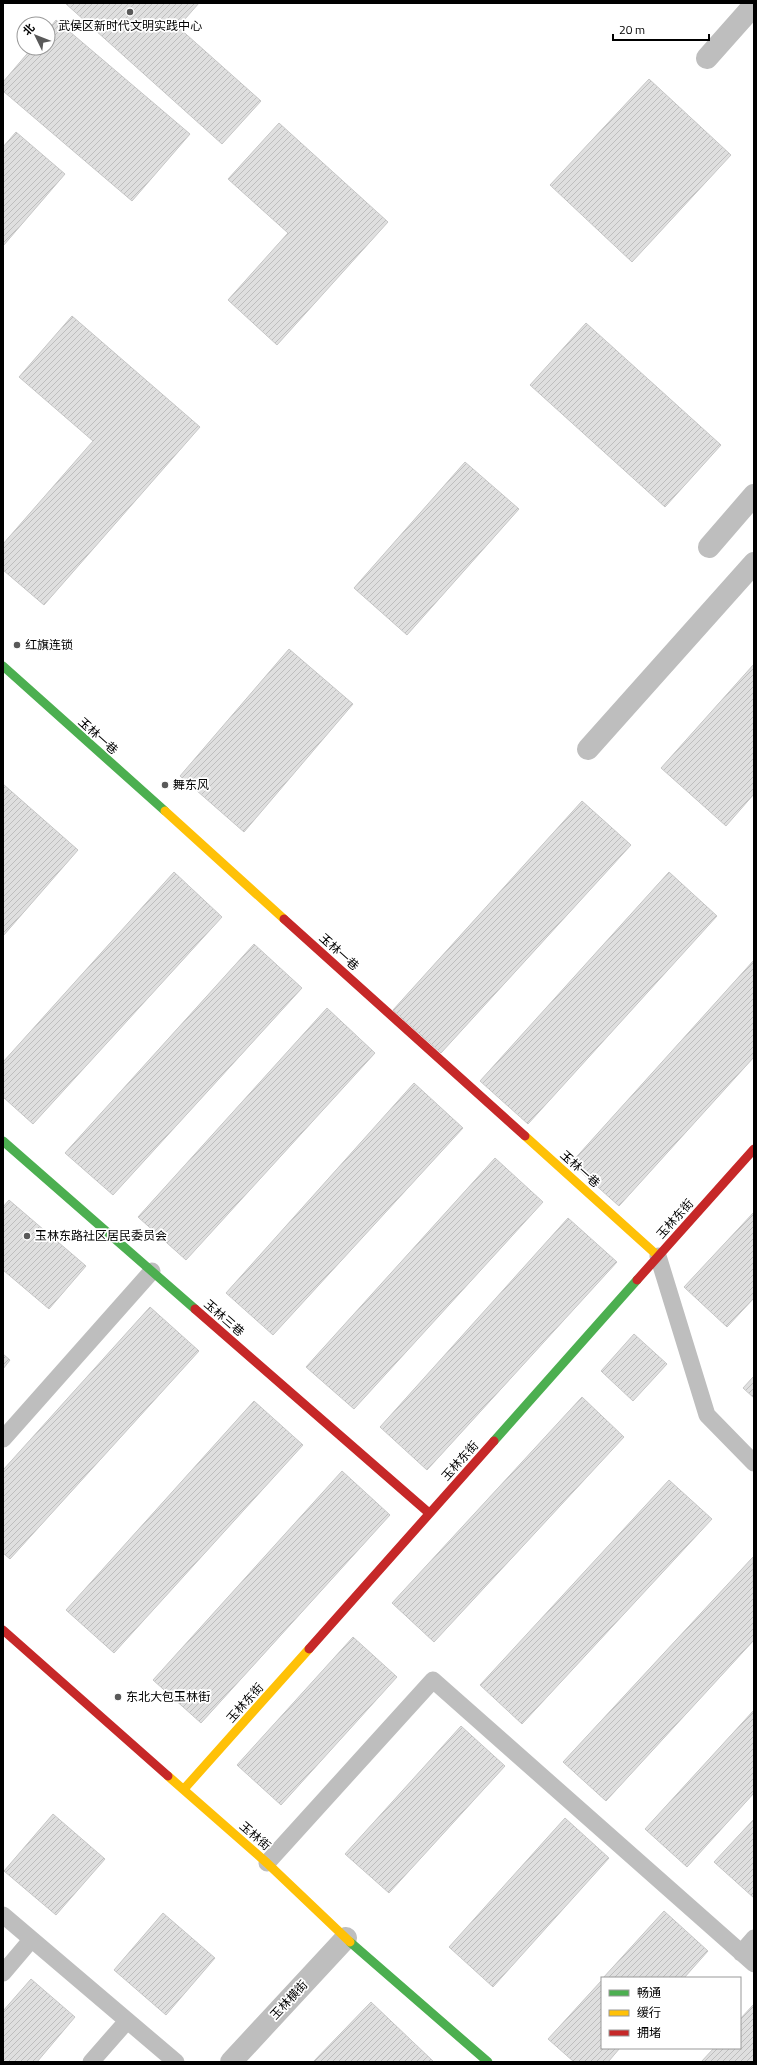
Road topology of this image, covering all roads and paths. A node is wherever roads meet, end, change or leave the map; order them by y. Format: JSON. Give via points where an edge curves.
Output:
{"nodes":[{"id":1,"x":754,"y":5,"type":"edge"},
{"id":2,"x":707,"y":58,"type":"dead end"},
{"id":3,"x":754,"y":495,"type":"edge"},
{"id":4,"x":709,"y":547,"type":"dead end"},
{"id":5,"x":754,"y":563,"type":"edge"},
{"id":6,"x":3,"y":666,"type":"edge"},
{"id":7,"x":588,"y":748,"type":"dead end"},
{"id":8,"x":3,"y":1141,"type":"edge"},
{"id":9,"x":754,"y":1149,"type":"edge"},
{"id":10,"x":658,"y":1256,"type":"junction"},
{"id":11,"x":152,"y":1271,"type":"junction"},
{"id":12,"x":3,"y":1439,"type":"edge"},
{"id":13,"x":754,"y":1463,"type":"edge"},
{"id":14,"x":429,"y":1513,"type":"junction"},
{"id":15,"x":3,"y":1630,"type":"edge"},
{"id":16,"x":184,"y":1789,"type":"junction"},
{"id":17,"x":267,"y":1863,"type":"junction"},
{"id":18,"x":3,"y":1915,"type":"edge"},
{"id":19,"x":346,"y":1938,"type":"junction"},
{"id":20,"x":754,"y":1938,"type":"edge"},
{"id":21,"x":31,"y":1940,"type":"junction"},
{"id":22,"x":741,"y":1953,"type":"junction"},
{"id":23,"x":754,"y":1964,"type":"edge"},
{"id":24,"x":3,"y":1973,"type":"edge"},
{"id":25,"x":127,"y":2021,"type":"junction"},
{"id":26,"x":91,"y":2062,"type":"edge"},
{"id":27,"x":176,"y":2062,"type":"edge"},
{"id":28,"x":231,"y":2062,"type":"edge"},
{"id":29,"x":488,"y":2062,"type":"edge"}],
"edges":[{"from":1,"to":2,"type":"street"},
{"from":3,"to":4,"type":"street"},
{"from":5,"to":7,"type":"street"},
{"from":6,"to":10,"type":"street","name":"玉林一巷"},
{"from":8,"to":11,"type":"street","name":"玉林三巷"},
{"from":9,"to":10,"type":"street","name":"玉林东街"},
{"from":10,"to":13,"type":"lane","via":[[707,1415]]},
{"from":10,"to":14,"type":"street","name":"玉林东街"},
{"from":11,"to":12,"type":"lane"},
{"from":11,"to":14,"type":"street","name":"玉林三巷"},
{"from":14,"to":16,"type":"street","name":"玉林东街"},
{"from":15,"to":16,"type":"street","name":"玉林街"},
{"from":16,"to":17,"type":"street","name":"玉林街"},
{"from":17,"to":19,"type":"street","name":"玉林街"},
{"from":17,"to":22,"type":"lane","via":[[433,1680]]},
{"from":18,"to":21,"type":"lane"},
{"from":19,"to":28,"type":"street","name":"玉林横街"},
{"from":19,"to":29,"type":"street","name":"玉林街"},
{"from":20,"to":22,"type":"lane"},
{"from":21,"to":24,"type":"lane"},
{"from":21,"to":25,"type":"lane"},
{"from":22,"to":23,"type":"lane"},
{"from":25,"to":26,"type":"lane"},
{"from":25,"to":27,"type":"lane"}]}
